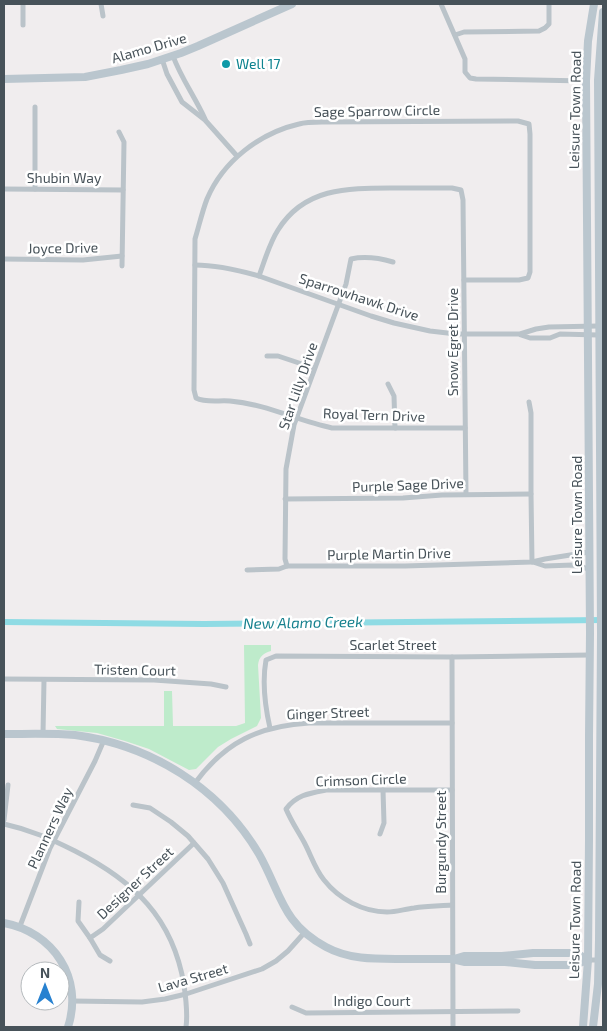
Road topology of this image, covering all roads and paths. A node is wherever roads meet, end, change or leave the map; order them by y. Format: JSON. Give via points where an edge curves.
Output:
{"nodes":[{"id":1,"x":23,"y":4,"type":"edge"},
{"id":2,"x":101,"y":4,"type":"edge"},
{"id":3,"x":292,"y":4,"type":"edge"},
{"id":4,"x":441,"y":4,"type":"edge"},
{"id":5,"x":549,"y":4,"type":"edge"},
{"id":6,"x":594,"y":4,"type":"edge"},
{"id":7,"x":603,"y":12,"type":"edge"},
{"id":8,"x":103,"y":16,"type":"dead end"},
{"id":9,"x":23,"y":25,"type":"dead end"},
{"id":10,"x":455,"y":35,"type":"junction"},
{"id":11,"x":173,"y":56,"type":"junction"},
{"id":12,"x":162,"y":59,"type":"junction"},
{"id":13,"x":4,"y":79,"type":"edge"},
{"id":14,"x":586,"y":81,"type":"junction"},
{"id":15,"x":35,"y":107,"type":"dead end"},
{"id":16,"x":205,"y":120,"type":"junction"},
{"id":17,"x":119,"y":132,"type":"dead end"},
{"id":18,"x":237,"y":156,"type":"junction"},
{"id":19,"x":4,"y":189,"type":"edge"},
{"id":20,"x":35,"y":189,"type":"junction"},
{"id":21,"x":123,"y":190,"type":"junction"},
{"id":22,"x":122,"y":256,"type":"junction"},
{"id":23,"x":4,"y":259,"type":"edge"},
{"id":24,"x":393,"y":262,"type":"dead end"},
{"id":25,"x":195,"y":265,"type":"junction"},
{"id":26,"x":122,"y":266,"type":"dead end"},
{"id":27,"x":259,"y":276,"type":"junction"},
{"id":28,"x":464,"y":280,"type":"junction"},
{"id":29,"x":338,"y":304,"type":"junction"},
{"id":30,"x":588,"y":330,"type":"junction"},
{"id":31,"x":598,"y":331,"type":"junction"},
{"id":32,"x":464,"y":334,"type":"junction"},
{"id":33,"x":520,"y":334,"type":"junction"},
{"id":34,"x":267,"y":356,"type":"dead end"},
{"id":35,"x":314,"y":368,"type":"junction"},
{"id":36,"x":388,"y":384,"type":"dead end"},
{"id":37,"x":196,"y":398,"type":"joint"},
{"id":38,"x":529,"y":402,"type":"dead end"},
{"id":39,"x":296,"y":418,"type":"junction"},
{"id":40,"x":395,"y":428,"type":"junction"},
{"id":41,"x":465,"y":428,"type":"junction"},
{"id":42,"x":466,"y":494,"type":"junction"},
{"id":43,"x":531,"y":494,"type":"junction"},
{"id":44,"x":285,"y":499,"type":"junction"},
{"id":45,"x":589,"y":552,"type":"junction"},
{"id":46,"x":532,"y":562,"type":"junction"},
{"id":47,"x":287,"y":566,"type":"junction"},
{"id":48,"x":589,"y":569,"type":"junction"},
{"id":49,"x":247,"y":570,"type":"dead end"},
{"id":50,"x":590,"y":655,"type":"junction"},
{"id":51,"x":452,"y":657,"type":"junction"},
{"id":52,"x":602,"y":668,"type":"edge"},
{"id":53,"x":4,"y":679,"type":"edge"},
{"id":54,"x":44,"y":680,"type":"junction"},
{"id":55,"x":226,"y":687,"type":"dead end"},
{"id":56,"x":452,"y":723,"type":"junction"},
{"id":57,"x":270,"y":728,"type":"junction"},
{"id":58,"x":4,"y":734,"type":"edge"},
{"id":59,"x":43,"y":734,"type":"junction"},
{"id":60,"x":104,"y":740,"type":"junction"},
{"id":61,"x":195,"y":783,"type":"junction"},
{"id":62,"x":8,"y":785,"type":"dead end"},
{"id":63,"x":384,"y":790,"type":"junction"},
{"id":64,"x":452,"y":790,"type":"junction"},
{"id":65,"x":133,"y":805,"type":"dead end"},
{"id":66,"x":4,"y":820,"type":"edge"},
{"id":67,"x":4,"y":824,"type":"edge"},
{"id":68,"x":380,"y":834,"type":"dead end"},
{"id":69,"x":54,"y":840,"type":"junction"},
{"id":70,"x":194,"y":843,"type":"junction"},
{"id":71,"x":139,"y":894,"type":"junction"},
{"id":72,"x":79,"y":902,"type":"dead end"},
{"id":73,"x":452,"y":905,"type":"junction"},
{"id":74,"x":4,"y":923,"type":"edge"},
{"id":75,"x":20,"y":926,"type":"junction"},
{"id":76,"x":305,"y":932,"type":"junction"},
{"id":77,"x":90,"y":938,"type":"junction"},
{"id":78,"x":250,"y":944,"type":"dead end"},
{"id":79,"x":452,"y":959,"type":"junction"},
{"id":80,"x":588,"y":960,"type":"junction"},
{"id":81,"x":601,"y":960,"type":"edge"},
{"id":82,"x":110,"y":961,"type":"dead end"},
{"id":83,"x":186,"y":994,"type":"junction"},
{"id":84,"x":72,"y":1001,"type":"junction"},
{"id":85,"x":292,"y":1007,"type":"dead end"},
{"id":86,"x":452,"y":1012,"type":"junction"},
{"id":87,"x":518,"y":1012,"type":"dead end"},
{"id":88,"x":68,"y":1027,"type":"edge"},
{"id":89,"x":186,"y":1027,"type":"edge"},
{"id":90,"x":452,"y":1027,"type":"edge"},
{"id":91,"x":582,"y":1027,"type":"edge"},
{"id":92,"x":593,"y":1027,"type":"edge"}],
"edges":[{"from":1,"to":9,"type":"street"},
{"from":2,"to":8,"type":"street"},
{"from":3,"to":11,"type":"main road","name":"Alamo Drive"},
{"from":4,"to":10,"type":"street"},
{"from":5,"to":10,"type":"street","via":[[549,24],[539,32],[464,32]]},
{"from":6,"to":14,"type":"main road","name":"Leisure Town Road"},
{"from":7,"to":31,"type":"main road","name":"Leisure Town Road","via":[[598,80]]},
{"from":10,"to":14,"type":"street","via":[[465,59],[465,72],[470,78]]},
{"from":11,"to":12,"type":"main road","name":"Alamo Drive"},
{"from":11,"to":16,"type":"street"},
{"from":12,"to":13,"type":"main road","name":"Alamo Drive","via":[[85,77]]},
{"from":12,"to":16,"type":"street","via":[[182,102]]},
{"from":14,"to":30,"type":"main road","name":"Leisure Town Road"},
{"from":15,"to":20,"type":"street"},
{"from":16,"to":18,"type":"street"},
{"from":17,"to":21,"type":"street","via":[[124,142]]},
{"from":18,"to":25,"type":"street","name":"Sage Sparrow Circle","via":[[215,183],[208,198],[195,239]]},
{"from":18,"to":28,"type":"street","name":"Sage Sparrow Circle","via":[[263,138],[300,124],[529,124],[528,278]]},
{"from":19,"to":20,"type":"street","name":"Shubin Way"},
{"from":20,"to":21,"type":"street","name":"Shubin Way"},
{"from":21,"to":22,"type":"street"},
{"from":22,"to":23,"type":"street","name":"Joyce Drive","via":[[82,260]]},
{"from":22,"to":26,"type":"street"},
{"from":24,"to":29,"type":"street","name":"Star Lilly Drive","via":[[350,259],[346,284]]},
{"from":25,"to":27,"type":"street","name":"Sparrowhawk Drive","via":[[240,270]]},
{"from":25,"to":37,"type":"street","name":"Sage Sparrow Circle"},
{"from":27,"to":28,"type":"street","name":"Snow Egret Drive","via":[[279,228],[298,208],[325,193],[356,188],[452,188],[461,190],[464,200]]},
{"from":27,"to":29,"type":"street","name":"Sparrowhawk Drive"},
{"from":28,"to":32,"type":"street","name":"Snow Egret Drive"},
{"from":29,"to":32,"type":"street","name":"Sparrowhawk Drive","via":[[394,323]]},
{"from":29,"to":35,"type":"street","name":"Star Lilly Drive"},
{"from":30,"to":31,"type":"street","name":"Sparrowhawk Drive"},
{"from":30,"to":31,"type":"street","name":"Sparrowhawk Drive"},
{"from":30,"to":33,"type":"street","name":"Sparrowhawk Drive","via":[[549,327]]},
{"from":30,"to":33,"type":"street","name":"Sparrowhawk Drive","via":[[550,338],[530,338]]},
{"from":30,"to":45,"type":"main road","name":"Leisure Town Road"},
{"from":31,"to":52,"type":"main road","name":"Leisure Town Road"},
{"from":32,"to":33,"type":"street","name":"Sparrowhawk Drive"},
{"from":32,"to":41,"type":"street","name":"Snow Egret Drive"},
{"from":34,"to":35,"type":"street","via":[[278,356]]},
{"from":35,"to":39,"type":"street","name":"Star Lilly Drive"},
{"from":36,"to":40,"type":"street","via":[[394,396]]},
{"from":37,"to":39,"type":"street","name":"Royal Tern Drive","via":[[246,403]]},
{"from":38,"to":43,"type":"street"},
{"from":39,"to":40,"type":"street","name":"Royal Tern Drive","via":[[332,428]]},
{"from":39,"to":44,"type":"street","name":"Star Lilly Drive","via":[[286,469]]},
{"from":40,"to":41,"type":"street","name":"Royal Tern Drive"},
{"from":41,"to":42,"type":"street","name":"Snow Egret Drive"},
{"from":42,"to":43,"type":"street","name":"Purple Sage Drive"},
{"from":42,"to":44,"type":"street","name":"Purple Sage Drive"},
{"from":43,"to":46,"type":"street"},
{"from":44,"to":47,"type":"street","name":"Star Lilly Drive"},
{"from":45,"to":46,"type":"street","name":"Purple Martin Drive"},
{"from":45,"to":48,"type":"main road","name":"Leisure Town Road"},
{"from":46,"to":47,"type":"street","name":"Purple Martin Drive"},
{"from":46,"to":48,"type":"street","name":"Purple Martin Drive"},
{"from":47,"to":49,"type":"street","name":"Purple Martin Drive"},
{"from":48,"to":50,"type":"main road","name":"Leisure Town Road"},
{"from":50,"to":51,"type":"street","name":"Scarlet Street"},
{"from":50,"to":80,"type":"main road","name":"Leisure Town Road"},
{"from":51,"to":56,"type":"street","name":"Burgundy Street"},
{"from":51,"to":57,"type":"street","name":"Scarlet Street","via":[[276,656],[266,660],[264,668],[264,694]]},
{"from":52,"to":81,"type":"main road","name":"Leisure Town Road"},
{"from":53,"to":54,"type":"street","name":"Tristen Court"},
{"from":54,"to":55,"type":"street","name":"Tristen Court","via":[[154,680]]},
{"from":54,"to":59,"type":"street"},
{"from":56,"to":57,"type":"street","name":"Ginger Street","via":[[309,723]]},
{"from":56,"to":64,"type":"street","name":"Burgundy Street"},
{"from":57,"to":61,"type":"street","name":"Ginger Street","via":[[226,750]]},
{"from":58,"to":59,"type":"main road"},
{"from":59,"to":60,"type":"main road"},
{"from":60,"to":61,"type":"main road","via":[[152,757]]},
{"from":60,"to":69,"type":"street","name":"Planners Way"},
{"from":61,"to":76,"type":"main road","via":[[222,806],[247,836],[287,912]]},
{"from":62,"to":66,"type":"street"},
{"from":63,"to":64,"type":"street","name":"Crimson Circle"},
{"from":63,"to":68,"type":"street","via":[[384,823]]},
{"from":63,"to":73,"type":"street","name":"Crimson Circle","via":[[309,793],[292,801],[286,809],[324,879],[347,900],[361,907],[387,912]]},
{"from":64,"to":73,"type":"street","name":"Burgundy Street"},
{"from":65,"to":70,"type":"street","via":[[150,808]]},
{"from":67,"to":69,"type":"street"},
{"from":69,"to":71,"type":"street","via":[[117,875]]},
{"from":69,"to":75,"type":"street","name":"Planners Way"},
{"from":70,"to":71,"type":"street","name":"Designer Street"},
{"from":70,"to":78,"type":"street","via":[[223,882]]},
{"from":71,"to":77,"type":"street","name":"Designer Street"},
{"from":71,"to":83,"type":"street","via":[[162,923],[174,946]]},
{"from":72,"to":77,"type":"street","via":[[78,921]]},
{"from":73,"to":79,"type":"street","name":"Burgundy Street"},
{"from":74,"to":75,"type":"main road"},
{"from":75,"to":84,"type":"main road","via":[[49,945],[57,955],[69,978]]},
{"from":76,"to":79,"type":"main road","via":[[332,950],[358,958]]},
{"from":76,"to":83,"type":"street","name":"Lava Street","via":[[288,951],[262,969]]},
{"from":77,"to":82,"type":"street","via":[[100,955]]},
{"from":79,"to":80,"type":"main road","via":[[535,965],[574,965]]},
{"from":79,"to":80,"type":"main road","via":[[576,953]]},
{"from":79,"to":86,"type":"street","name":"Burgundy Street"},
{"from":80,"to":81,"type":"street"},
{"from":80,"to":91,"type":"main road","name":"Leisure Town Road"},
{"from":81,"to":92,"type":"main road","name":"Leisure Town Road"},
{"from":83,"to":84,"type":"street","name":"Lava Street","via":[[142,1002]]},
{"from":83,"to":89,"type":"street"},
{"from":84,"to":88,"type":"main road"},
{"from":85,"to":86,"type":"street","name":"Indigo Court","via":[[306,1013]]},
{"from":86,"to":87,"type":"street","name":"Indigo Court"},
{"from":86,"to":90,"type":"street","name":"Burgundy Street"}]}
